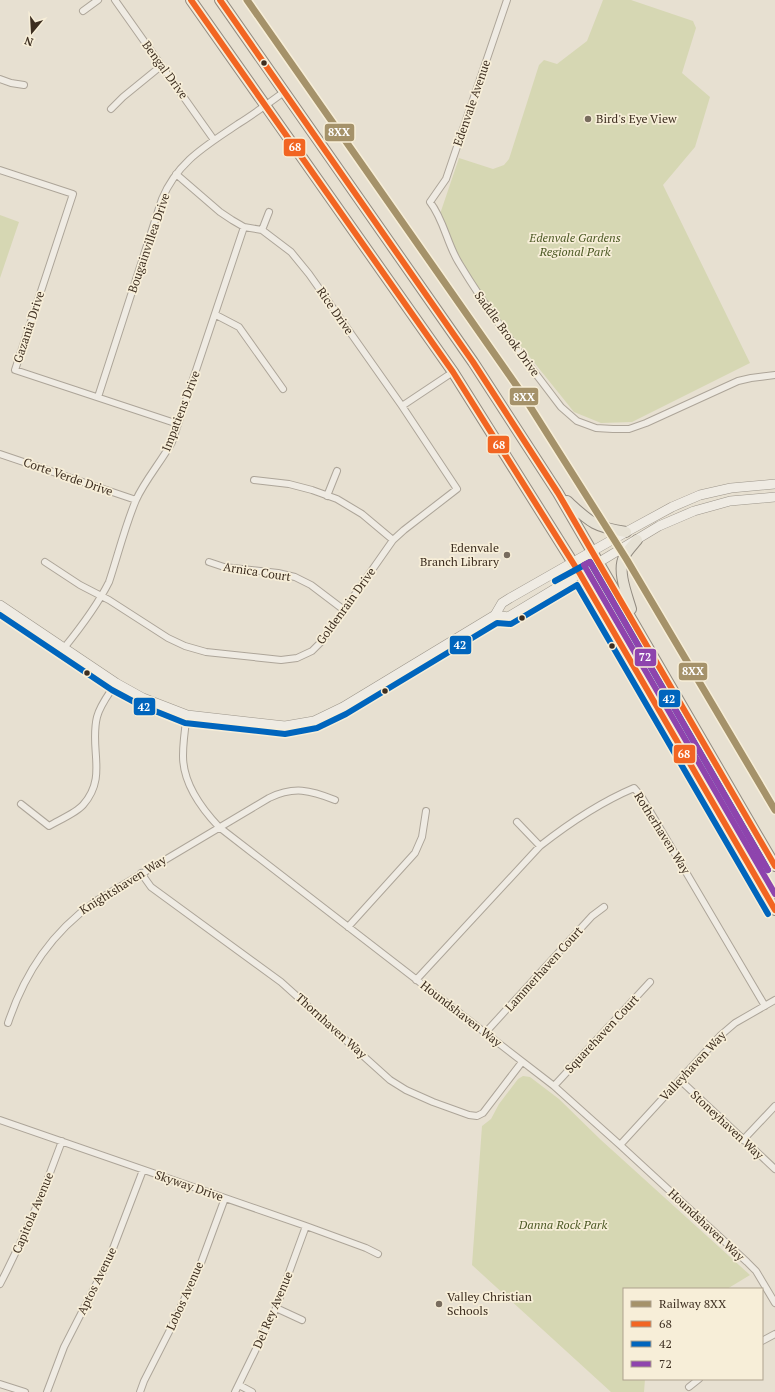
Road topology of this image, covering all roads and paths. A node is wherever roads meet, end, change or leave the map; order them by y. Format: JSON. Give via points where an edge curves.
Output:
{"nodes":[{"id":1,"x":98,"y":0,"type":"edge"},
{"id":2,"x":115,"y":0,"type":"edge"},
{"id":3,"x":191,"y":0,"type":"edge"},
{"id":4,"x":220,"y":0,"type":"edge"},
{"id":5,"x":507,"y":0,"type":"edge"},
{"id":6,"x":83,"y":11,"type":"dead end"},
{"id":7,"x":161,"y":66,"type":"junction"},
{"id":8,"x":0,"y":79,"type":"edge"},
{"id":9,"x":24,"y":85,"type":"dead end"},
{"id":10,"x":284,"y":92,"type":"junction"},
{"id":11,"x":265,"y":106,"type":"junction"},
{"id":12,"x":111,"y":109,"type":"dead end"},
{"id":13,"x":214,"y":140,"type":"junction"},
{"id":14,"x":0,"y":170,"type":"edge"},
{"id":15,"x":176,"y":174,"type":"junction"},
{"id":16,"x":430,"y":202,"type":"joint"},
{"id":17,"x":269,"y":212,"type":"dead end"},
{"id":18,"x":244,"y":227,"type":"junction"},
{"id":19,"x":262,"y":230,"type":"junction"},
{"id":20,"x":216,"y":314,"type":"junction"},
{"id":21,"x":453,"y":372,"type":"junction"},
{"id":22,"x":775,"y":375,"type":"edge"},
{"id":23,"x":283,"y":389,"type":"dead end"},
{"id":24,"x":98,"y":397,"type":"junction"},
{"id":25,"x":402,"y":406,"type":"junction"},
{"id":26,"x":178,"y":424,"type":"junction"},
{"id":27,"x":0,"y":454,"type":"edge"},
{"id":28,"x":337,"y":471,"type":"dead end"},
{"id":29,"x":254,"y":480,"type":"dead end"},
{"id":30,"x":775,"y":484,"type":"edge"},
{"id":31,"x":457,"y":489,"type":"joint"},
{"id":32,"x":558,"y":493,"type":"junction"},
{"id":33,"x":327,"y":496,"type":"junction"},
{"id":34,"x":775,"y":497,"type":"edge"},
{"id":35,"x":136,"y":500,"type":"junction"},
{"id":36,"x":626,"y":532,"type":"junction"},
{"id":37,"x":393,"y":540,"type":"junction"},
{"id":38,"x":637,"y":540,"type":"junction"},
{"id":39,"x":593,"y":551,"type":"junction"},
{"id":40,"x":45,"y":562,"type":"dead end"},
{"id":41,"x":209,"y":562,"type":"dead end"},
{"id":42,"x":573,"y":562,"type":"junction"},
{"id":43,"x":599,"y":562,"type":"junction"},
{"id":44,"x":580,"y":574,"type":"junction"},
{"id":45,"x":102,"y":596,"type":"junction"},
{"id":46,"x":0,"y":606,"type":"edge"},
{"id":47,"x":344,"y":610,"type":"junction"},
{"id":48,"x":495,"y":615,"type":"junction"},
{"id":49,"x":633,"y":621,"type":"junction"},
{"id":50,"x":64,"y":648,"type":"junction"},
{"id":51,"x":116,"y":683,"type":"junction"},
{"id":52,"x":187,"y":715,"type":"junction"},
{"id":53,"x":335,"y":800,"type":"dead end"},
{"id":54,"x":21,"y":804,"type":"dead end"},
{"id":55,"x":426,"y":811,"type":"dead end"},
{"id":56,"x":517,"y":822,"type":"dead end"},
{"id":57,"x":219,"y":827,"type":"junction"},
{"id":58,"x":540,"y":846,"type":"junction"},
{"id":59,"x":775,"y":866,"type":"edge"},
{"id":60,"x":141,"y":873,"type":"junction"},
{"id":61,"x":604,"y":907,"type":"dead end"},
{"id":62,"x":775,"y":910,"type":"edge"},
{"id":63,"x":348,"y":927,"type":"junction"},
{"id":64,"x":416,"y":980,"type":"junction"},
{"id":65,"x":650,"y":982,"type":"dead end"},
{"id":66,"x":775,"y":1000,"type":"edge"},
{"id":67,"x":765,"y":1006,"type":"junction"},
{"id":68,"x":8,"y":1023,"type":"dead end"},
{"id":69,"x":485,"y":1033,"type":"junction"},
{"id":70,"x":522,"y":1062,"type":"junction"},
{"id":71,"x":680,"y":1080,"type":"junction"},
{"id":72,"x":554,"y":1086,"type":"junction"},
{"id":73,"x":775,"y":1106,"type":"edge"},
{"id":74,"x":0,"y":1120,"type":"edge"},
{"id":75,"x":743,"y":1140,"type":"junction"},
{"id":76,"x":62,"y":1141,"type":"junction"},
{"id":77,"x":620,"y":1145,"type":"junction"},
{"id":78,"x":775,"y":1169,"type":"edge"},
{"id":79,"x":143,"y":1170,"type":"junction"},
{"id":80,"x":224,"y":1198,"type":"junction"},
{"id":81,"x":306,"y":1226,"type":"junction"},
{"id":82,"x":378,"y":1254,"type":"dead end"},
{"id":83,"x":0,"y":1284,"type":"edge"},
{"id":84,"x":775,"y":1303,"type":"edge"},
{"id":85,"x":276,"y":1308,"type":"junction"},
{"id":86,"x":302,"y":1320,"type":"dead end"},
{"id":87,"x":775,"y":1334,"type":"edge"},
{"id":88,"x":763,"y":1340,"type":"edge"},
{"id":89,"x":698,"y":1380,"type":"edge"},
{"id":90,"x":0,"y":1384,"type":"edge"},
{"id":91,"x":239,"y":1385,"type":"junction"},
{"id":92,"x":689,"y":1387,"type":"dead end"},
{"id":93,"x":26,"y":1392,"type":"edge"},
{"id":94,"x":47,"y":1392,"type":"edge"},
{"id":95,"x":140,"y":1392,"type":"edge"},
{"id":96,"x":235,"y":1392,"type":"edge"},
{"id":97,"x":252,"y":1392,"type":"edge"}],
"edges":[{"from":1,"to":6,"type":"street"},
{"from":2,"to":7,"type":"street","name":"Bengal Drive"},
{"from":3,"to":11,"type":"main road"},
{"from":4,"to":10,"type":"main road"},
{"from":5,"to":16,"type":"street","name":"Edenvale Avenue","via":[[446,179]]},
{"from":7,"to":12,"type":"street"},
{"from":7,"to":13,"type":"street","name":"Bengal Drive"},
{"from":8,"to":9,"type":"street"},
{"from":10,"to":11,"type":"street","name":"Bougainvillea Drive"},
{"from":10,"to":32,"type":"main road","via":[[473,362]]},
{"from":11,"to":13,"type":"street","name":"Bougainvillea Drive"},
{"from":11,"to":21,"type":"main road"},
{"from":13,"to":15,"type":"street","name":"Bougainvillea Drive","via":[[192,156]]},
{"from":14,"to":24,"type":"street","name":"Gazania Drive","via":[[73,194],[15,370]]},
{"from":15,"to":18,"type":"street","name":"Rice Drive","via":[[220,212]]},
{"from":15,"to":24,"type":"street","name":"Bougainvillea Drive","via":[[162,199]]},
{"from":16,"to":22,"type":"street","name":"Saddle Brook Drive","via":[[436,210],[456,258],[477,293],[561,407],[577,421],[596,428],[629,428],[646,423],[738,382]]},
{"from":17,"to":19,"type":"street"},
{"from":18,"to":19,"type":"street","name":"Rice Drive"},
{"from":18,"to":20,"type":"street","name":"Impatiens Drive"},
{"from":19,"to":25,"type":"street","name":"Rice Drive","via":[[291,252],[309,274]]},
{"from":20,"to":23,"type":"street","via":[[239,327]]},
{"from":20,"to":26,"type":"street","name":"Impatiens Drive"},
{"from":21,"to":25,"type":"street"},
{"from":21,"to":42,"type":"main road"},
{"from":24,"to":26,"type":"street","name":"Gazania Drive"},
{"from":25,"to":31,"type":"street","name":"Rice Drive"},
{"from":26,"to":35,"type":"street","name":"Impatiens Drive","via":[[172,442]]},
{"from":27,"to":35,"type":"street","name":"Corte Verde Drive"},
{"from":28,"to":33,"type":"street"},
{"from":29,"to":33,"type":"street","via":[[289,484]]},
{"from":30,"to":36,"type":"street","via":[[731,488],[700,495]]},
{"from":31,"to":37,"type":"street","name":"Goldenrain Drive"},
{"from":32,"to":36,"type":"main road","via":[[594,524]]},
{"from":32,"to":39,"type":"main road"},
{"from":33,"to":37,"type":"street","via":[[362,514]]},
{"from":34,"to":38,"type":"street","via":[[730,501],[694,511],[660,526]]},
{"from":35,"to":45,"type":"street","name":"Impatiens Drive"},
{"from":36,"to":39,"type":"street"},
{"from":37,"to":47,"type":"street","name":"Goldenrain Drive"},
{"from":38,"to":43,"type":"street"},
{"from":38,"to":49,"type":"main road","via":[[625,556],[622,571]]},
{"from":39,"to":42,"type":"street"},
{"from":39,"to":43,"type":"main road"},
{"from":40,"to":45,"type":"street","name":"Goldenrain Drive"},
{"from":41,"to":47,"type":"street","name":"Arnica Court","via":[[224,567],[295,577],[311,585]]},
{"from":42,"to":44,"type":"main road"},
{"from":42,"to":48,"type":"street","via":[[502,603]]},
{"from":43,"to":44,"type":"street"},
{"from":43,"to":49,"type":"main road"},
{"from":44,"to":48,"type":"street","via":[[508,617]]},
{"from":44,"to":62,"type":"main road"},
{"from":45,"to":47,"type":"street","name":"Goldenrain Drive","via":[[185,646],[206,652],[281,660],[298,658],[312,651]]},
{"from":45,"to":50,"type":"street","name":"Impatiens Drive"},
{"from":46,"to":50,"type":"street"},
{"from":48,"to":52,"type":"street","via":[[343,708],[314,721],[285,726]]},
{"from":49,"to":59,"type":"main road"},
{"from":50,"to":51,"type":"street"},
{"from":51,"to":52,"type":"street","via":[[143,698]]},
{"from":51,"to":54,"type":"street","via":[[97,717],[96,782],[86,802],[82,807],[49,826]]},
{"from":52,"to":57,"type":"street","name":"Houndshaven Way","via":[[183,756],[185,772],[204,811]]},
{"from":53,"to":57,"type":"street","name":"Knightshaven Way","via":[[319,793],[300,790],[282,792]]},
{"from":55,"to":63,"type":"street","via":[[422,837],[415,853]]},
{"from":56,"to":58,"type":"street"},
{"from":57,"to":60,"type":"street","name":"Knightshaven Way"},
{"from":57,"to":63,"type":"street","name":"Houndshaven Way"},
{"from":58,"to":64,"type":"street","name":"Rotherhaven Way"},
{"from":58,"to":67,"type":"street","name":"Rotherhaven Way","via":[[562,828],[634,788],[642,796]]},
{"from":60,"to":68,"type":"street","name":"Knightshaven Way","via":[[96,900],[65,926],[44,950],[27,977]]},
{"from":60,"to":70,"type":"street","name":"Thornhaven Way","via":[[151,887],[282,982],[390,1080],[406,1090],[476,1116],[483,1113]]},
{"from":61,"to":69,"type":"street","name":"Lammerhaven Court","via":[[592,916]]},
{"from":63,"to":64,"type":"street","name":"Houndshaven Way"},
{"from":64,"to":69,"type":"street","name":"Houndshaven Way"},
{"from":65,"to":72,"type":"street","name":"Squarehaven Court"},
{"from":66,"to":67,"type":"street","name":"Valleyhaven Way"},
{"from":67,"to":71,"type":"street","name":"Valleyhaven Way","via":[[735,1023],[721,1035]]},
{"from":69,"to":70,"type":"street","name":"Houndshaven Way"},
{"from":70,"to":72,"type":"street","name":"Houndshaven Way"},
{"from":71,"to":75,"type":"street","name":"Stoneyhaven Way"},
{"from":71,"to":77,"type":"street","name":"Valleyhaven Way"},
{"from":72,"to":77,"type":"street","name":"Houndshaven Way"},
{"from":73,"to":75,"type":"street"},
{"from":74,"to":76,"type":"street","name":"Skyway Drive"},
{"from":75,"to":78,"type":"street","name":"Stoneyhaven Way"},
{"from":76,"to":79,"type":"street","name":"Skyway Drive"},
{"from":76,"to":83,"type":"street","name":"Capitola Avenue","via":[[26,1233]]},
{"from":77,"to":84,"type":"street","name":"Houndshaven Way","via":[[747,1262]]},
{"from":79,"to":80,"type":"street","name":"Skyway Drive"},
{"from":79,"to":94,"type":"street","name":"Aptos Avenue","via":[[109,1259],[64,1347]]},
{"from":80,"to":81,"type":"street","name":"Skyway Drive"},
{"from":80,"to":95,"type":"street","name":"Lobos Avenue","via":[[201,1263]]},
{"from":81,"to":82,"type":"street","name":"Skyway Drive"},
{"from":81,"to":85,"type":"street","name":"Del Rey Avenue"},
{"from":85,"to":86,"type":"street"},
{"from":85,"to":91,"type":"street","name":"Del Rey Avenue"},
{"from":87,"to":88,"type":"street"},
{"from":89,"to":92,"type":"street"},
{"from":90,"to":93,"type":"street"},
{"from":91,"to":96,"type":"street","name":"Del Rey Avenue"},
{"from":91,"to":97,"type":"street"}]}
